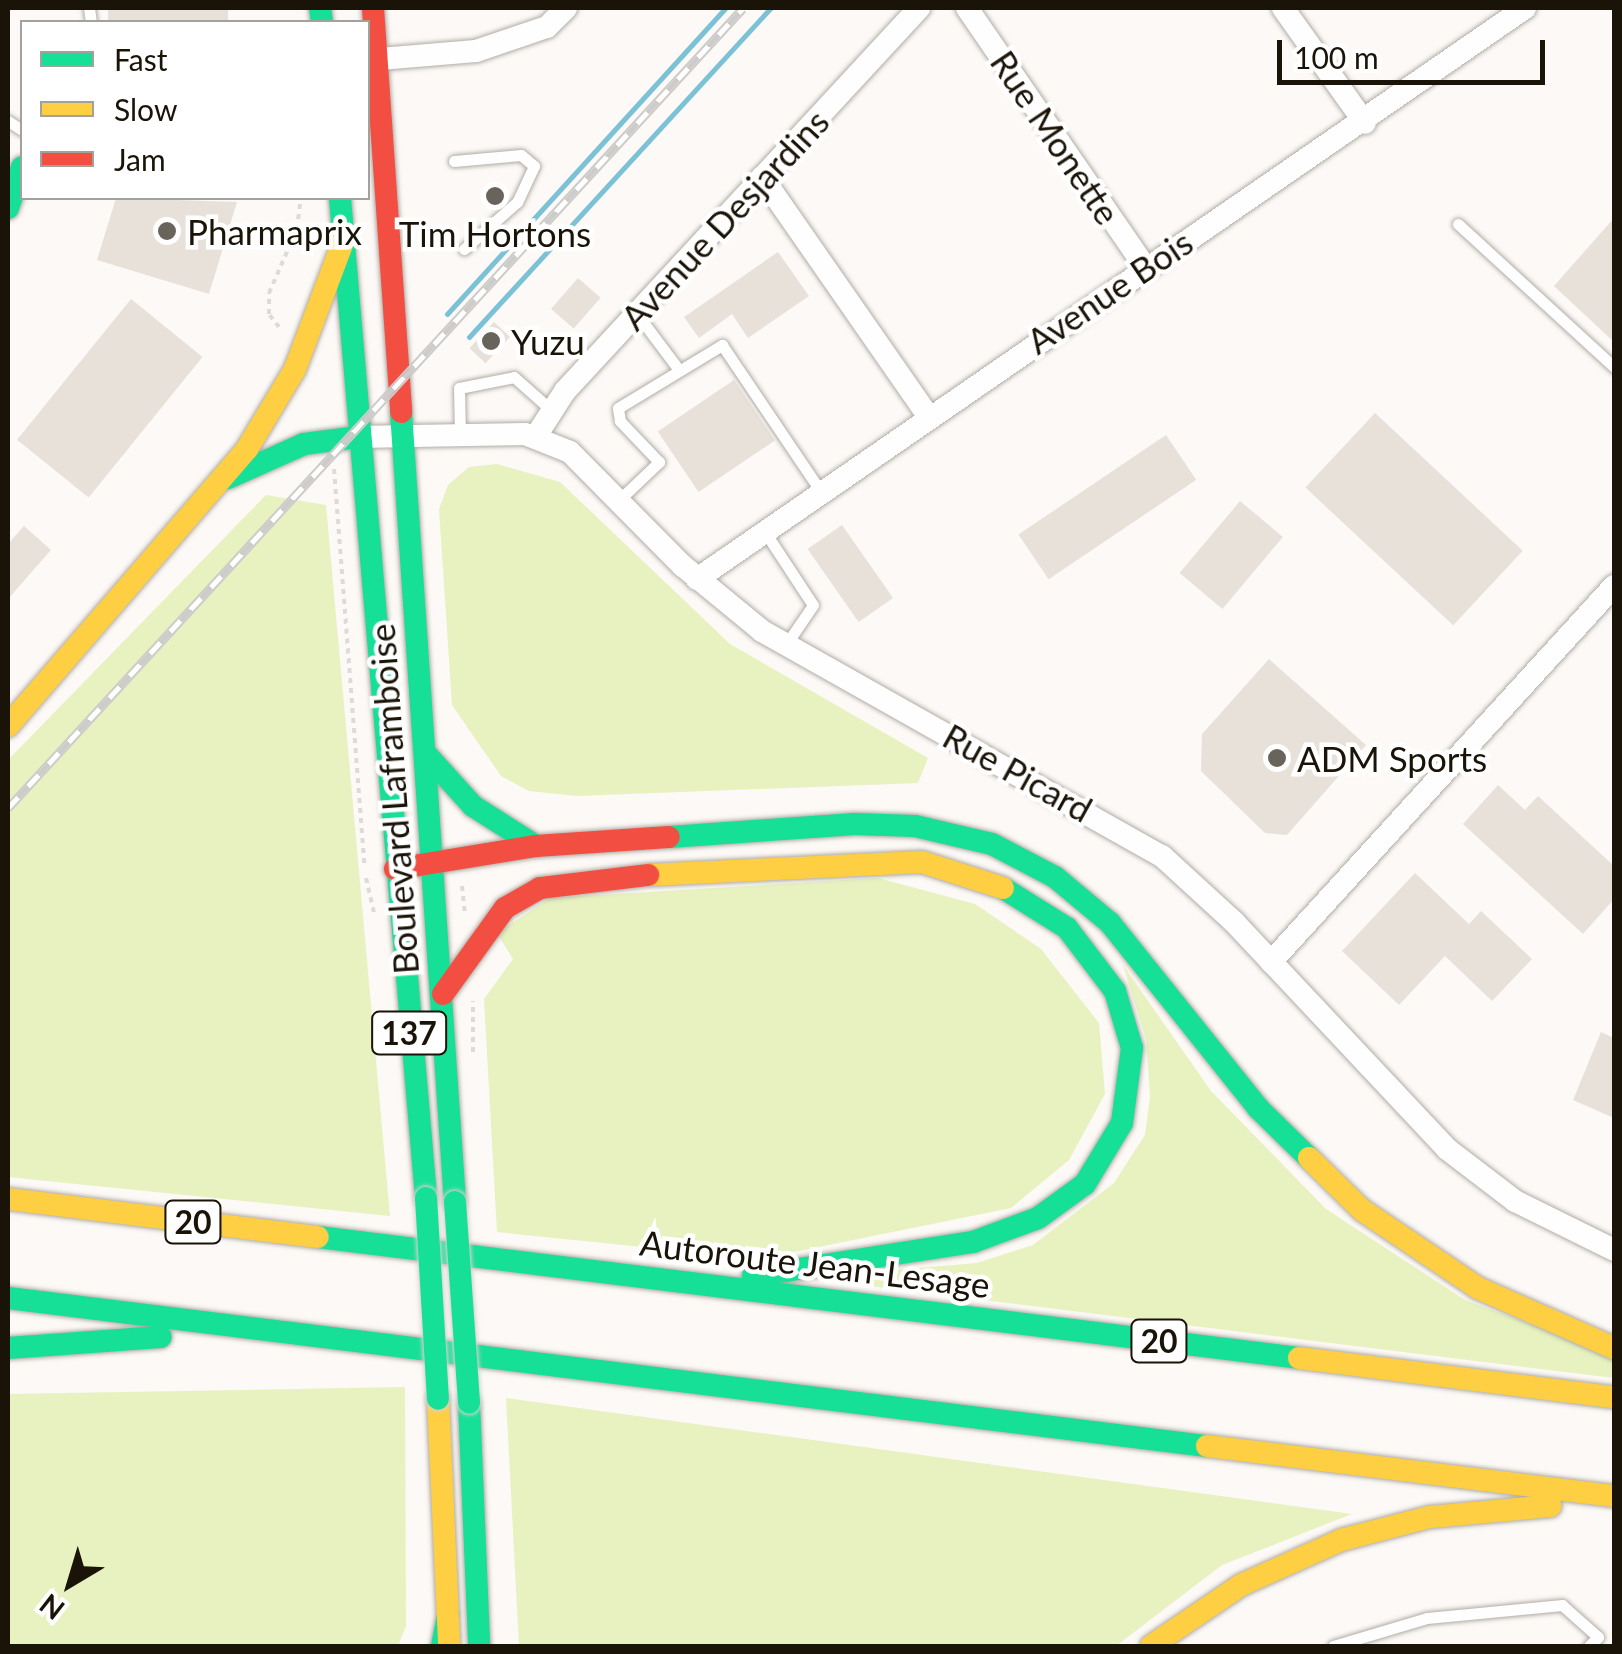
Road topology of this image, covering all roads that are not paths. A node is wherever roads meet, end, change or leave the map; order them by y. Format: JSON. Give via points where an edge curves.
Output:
{"nodes":[{"id":1,"x":372,"y":8,"type":"edge"},
{"id":2,"x":566,"y":8,"type":"edge"},
{"id":3,"x":919,"y":8,"type":"edge"},
{"id":4,"x":967,"y":8,"type":"edge"},
{"id":5,"x":1284,"y":8,"type":"edge"},
{"id":6,"x":1525,"y":8,"type":"edge"},
{"id":7,"x":372,"y":58,"type":"edge"},
{"id":8,"x":1364,"y":123,"type":"junction"},
{"id":9,"x":454,"y":161,"type":"dead end"},
{"id":10,"x":20,"y":173,"type":"edge"},
{"id":11,"x":762,"y":177,"type":"junction"},
{"id":12,"x":340,"y":200,"type":"edge"},
{"id":13,"x":8,"y":208,"type":"edge"},
{"id":14,"x":1458,"y":224,"type":"dead end"},
{"id":15,"x":343,"y":242,"type":"junction"},
{"id":16,"x":464,"y":249,"type":"dead end"},
{"id":17,"x":1144,"y":267,"type":"junction"},
{"id":18,"x":637,"y":314,"type":"junction"},
{"id":19,"x":676,"y":366,"type":"junction"},
{"id":20,"x":1614,"y":367,"type":"edge"},
{"id":21,"x":550,"y":409,"type":"junction"},
{"id":22,"x":927,"y":414,"type":"junction"},
{"id":23,"x":460,"y":436,"type":"junction"},
{"id":24,"x":536,"y":436,"type":"junction"},
{"id":25,"x":357,"y":437,"type":"junction"},
{"id":26,"x":401,"y":437,"type":"junction"},
{"id":27,"x":224,"y":480,"type":"junction"},
{"id":28,"x":819,"y":489,"type":"junction"},
{"id":29,"x":620,"y":499,"type":"junction"},
{"id":30,"x":762,"y":528,"type":"junction"},
{"id":31,"x":697,"y":579,"type":"junction"},
{"id":32,"x":1614,"y":586,"type":"edge"},
{"id":33,"x":785,"y":646,"type":"junction"},
{"id":34,"x":8,"y":726,"type":"edge"},
{"id":35,"x":424,"y":753,"type":"junction"},
{"id":36,"x":536,"y":846,"type":"junction"},
{"id":37,"x":434,"y":865,"type":"junction"},
{"id":38,"x":395,"y":869,"type":"junction"},
{"id":39,"x":1271,"y":962,"type":"junction"},
{"id":40,"x":444,"y":994,"type":"junction"},
{"id":41,"x":8,"y":1199,"type":"edge"},
{"id":42,"x":1614,"y":1250,"type":"edge"},
{"id":43,"x":704,"y":1284,"type":"junction"},
{"id":44,"x":8,"y":1298,"type":"edge"},
{"id":45,"x":290,"y":1332,"type":"junction"},
{"id":46,"x":8,"y":1348,"type":"edge"},
{"id":47,"x":1614,"y":1348,"type":"edge"},
{"id":48,"x":1614,"y":1397,"type":"edge"},
{"id":49,"x":1614,"y":1499,"type":"edge"},
{"id":50,"x":446,"y":1646,"type":"edge"},
{"id":51,"x":479,"y":1646,"type":"edge"},
{"id":52,"x":1151,"y":1646,"type":"edge"},
{"id":53,"x":1333,"y":1646,"type":"edge"},
{"id":54,"x":1589,"y":1646,"type":"edge"}],
"edges":[{"from":1,"to":7,"type":"main road","name":"Boulevard Laframboise","number":"137"},
{"from":2,"to":7,"type":"street","via":[[547,27],[476,51]]},
{"from":3,"to":11,"type":"street","name":"Avenue Desjardins"},
{"from":4,"to":17,"type":"street","name":"Rue Monette"},
{"from":5,"to":8,"type":"street"},
{"from":6,"to":8,"type":"street","name":"Avenue Bois"},
{"from":7,"to":26,"type":"main road","name":"Boulevard Laframboise","number":"137"},
{"from":8,"to":17,"type":"street","name":"Avenue Bois"},
{"from":9,"to":16,"type":"lane","via":[[522,155],[534,166],[517,202]]},
{"from":10,"to":13,"type":"main road"},
{"from":11,"to":18,"type":"street","name":"Avenue Desjardins"},
{"from":11,"to":22,"type":"street"},
{"from":12,"to":15,"type":"main road","name":"Boulevard Laframboise","number":"137"},
{"from":14,"to":20,"type":"lane"},
{"from":15,"to":25,"type":"main road","name":"Boulevard Laframboise","number":"137"},
{"from":15,"to":27,"type":"main road","via":[[289,381]]},
{"from":17,"to":22,"type":"street","name":"Avenue Bois"},
{"from":18,"to":19,"type":"lane"},
{"from":18,"to":21,"type":"street","name":"Avenue Desjardins"},
{"from":19,"to":28,"type":"lane","via":[[690,367],[722,345]]},
{"from":19,"to":29,"type":"lane","via":[[617,410],[659,462]]},
{"from":21,"to":23,"type":"lane","via":[[514,376],[458,388]]},
{"from":21,"to":24,"type":"street","name":"Avenue Desjardins"},
{"from":22,"to":28,"type":"street","name":"Avenue Bois"},
{"from":23,"to":24,"type":"street","name":"Rue Picard"},
{"from":23,"to":26,"type":"street","name":"Rue Picard"},
{"from":24,"to":29,"type":"street","name":"Rue Picard","via":[[577,457]]},
{"from":25,"to":26,"type":"street","name":"Rue Picard"},
{"from":25,"to":27,"type":"main road","via":[[304,444]]},
{"from":25,"to":38,"type":"main road","name":"Boulevard Laframboise","number":"137"},
{"from":26,"to":35,"type":"main road","name":"Boulevard Laframboise","number":"137"},
{"from":27,"to":34,"type":"main road"},
{"from":28,"to":30,"type":"street","name":"Avenue Bois"},
{"from":29,"to":31,"type":"street","name":"Rue Picard"},
{"from":30,"to":31,"type":"street","name":"Avenue Bois"},
{"from":30,"to":33,"type":"lane","via":[[812,604]]},
{"from":31,"to":33,"type":"street","name":"Rue Picard"},
{"from":32,"to":39,"type":"street"},
{"from":33,"to":39,"type":"street","name":"Rue Picard","via":[[1147,846]]},
{"from":35,"to":36,"type":"main road","via":[[473,806]]},
{"from":35,"to":37,"type":"main road","name":"Boulevard Laframboise","number":"137"},
{"from":36,"to":37,"type":"main road"},
{"from":36,"to":47,"type":"main road","via":[[884,824],[957,834],[1017,855],[1110,923],[1258,1108],[1362,1210],[1478,1288]]},
{"from":37,"to":38,"type":"main road"},
{"from":37,"to":40,"type":"main road","name":"Boulevard Laframboise","number":"137"},
{"from":38,"to":50,"type":"main road","name":"Boulevard Laframboise","number":"137","bridge":true,"via":[[426,1198]]},
{"from":39,"to":42,"type":"street","name":"Rue Picard","via":[[1455,1156],[1532,1212]]},
{"from":40,"to":43,"type":"main road","via":[[490,923],[527,893],[584,878],[719,868],[865,860],[939,866],[1029,901],[1090,952],[1122,1005],[1132,1074],[1112,1147],[1077,1192],[1038,1218],[958,1246]]},
{"from":40,"to":51,"type":"main road","name":"Boulevard Laframboise","number":"137","bridge":true},
{"from":41,"to":43,"type":"main road","name":"Autoroute Jean-Lesage","number":"20"},
{"from":43,"to":48,"type":"main road","name":"Autoroute Jean-Lesage","number":"20"},
{"from":44,"to":45,"type":"main road"},
{"from":45,"to":46,"type":"main road"},
{"from":45,"to":49,"type":"main road"},
{"from":49,"to":52,"type":"main road","via":[[1474,1511],[1360,1533],[1256,1576]]},
{"from":53,"to":54,"type":"lane","via":[[1427,1618],[1562,1605],[1598,1637]]}]}
